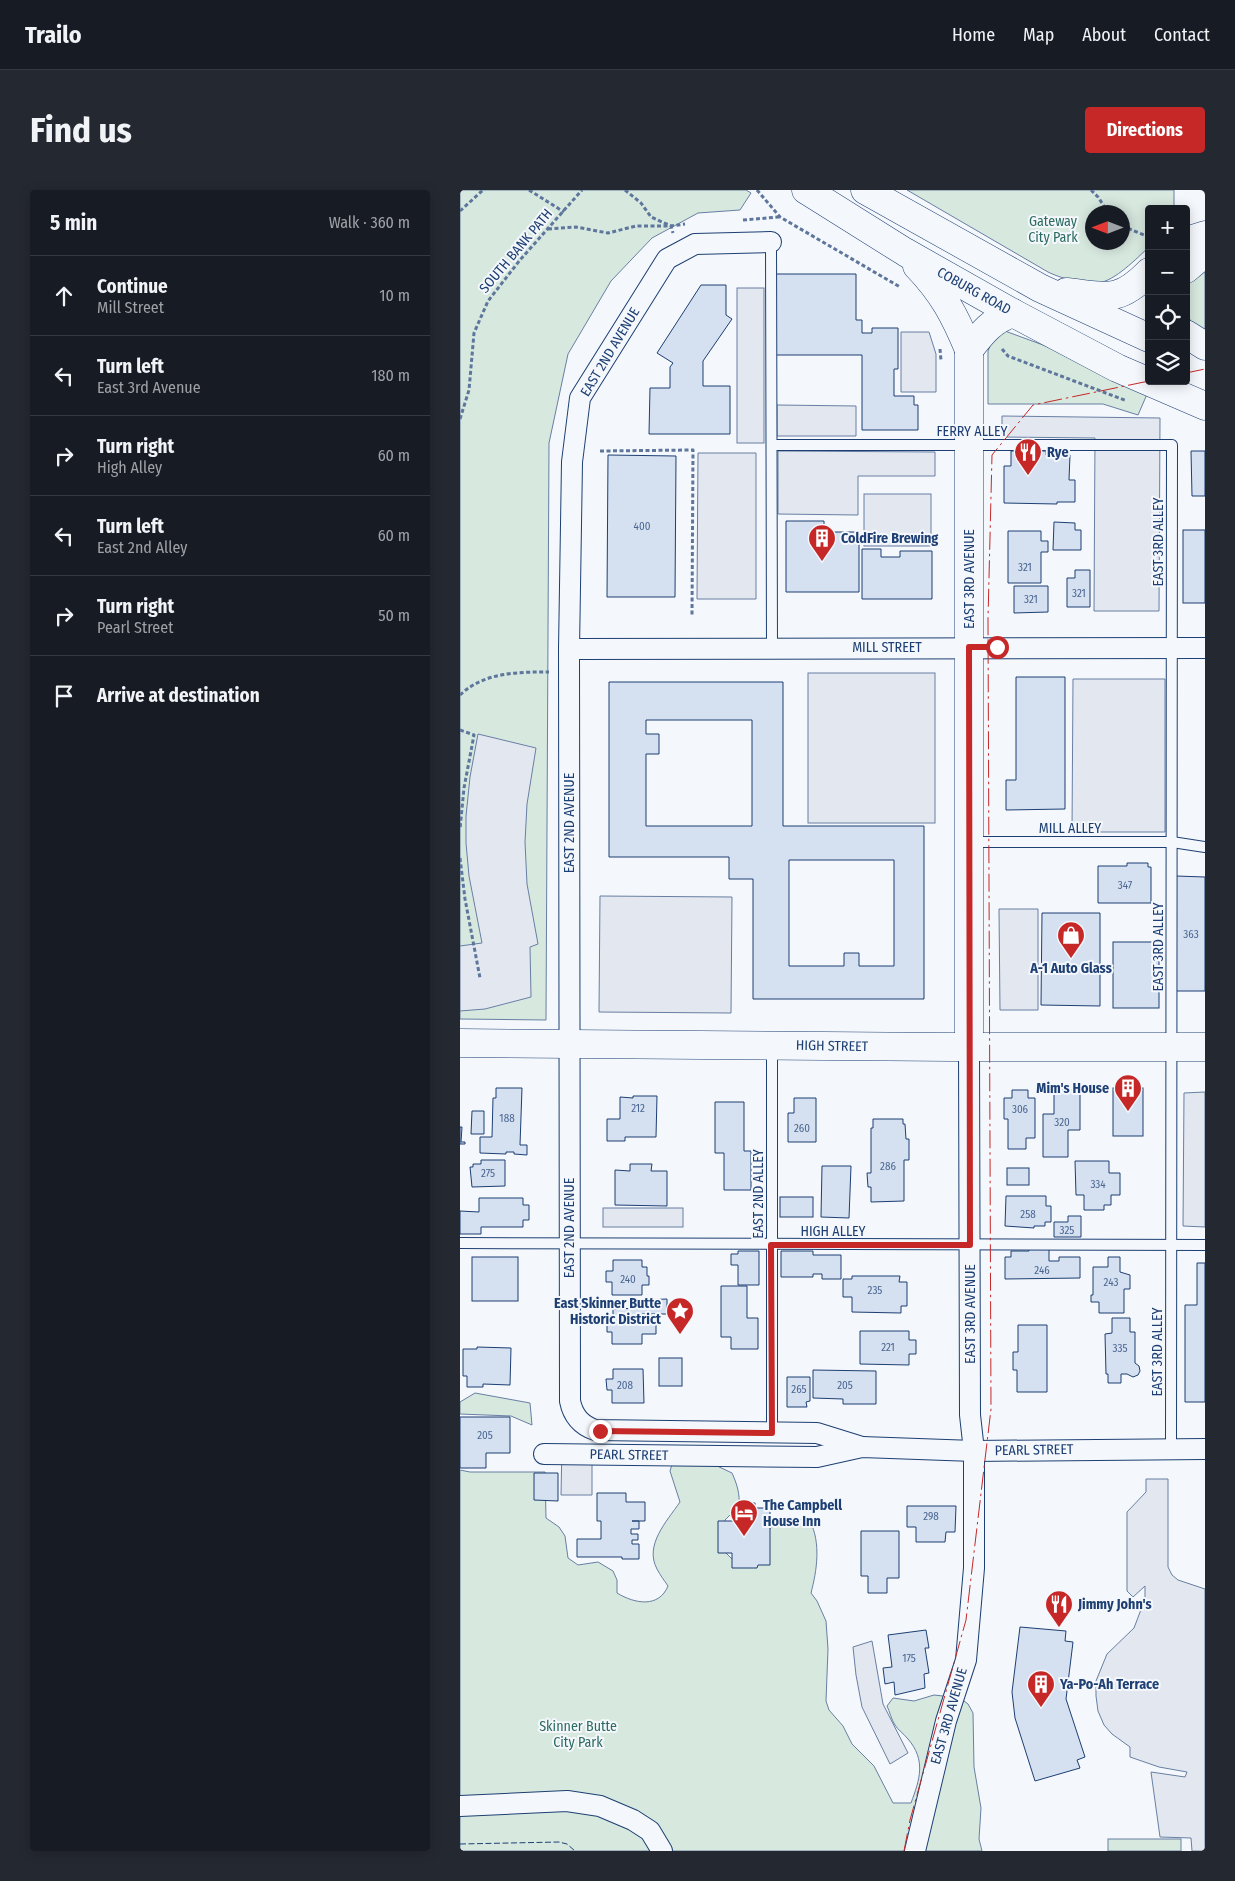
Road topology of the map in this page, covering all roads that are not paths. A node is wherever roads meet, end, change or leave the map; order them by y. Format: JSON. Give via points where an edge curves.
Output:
{"nodes":[{"id":1,"x":806,"y":190,"type":"edge"},
{"id":2,"x":865,"y":190,"type":"edge"},
{"id":3,"x":1205,"y":235,"type":"edge"},
{"id":4,"x":1190,"y":240,"type":"edge"},
{"id":5,"x":771,"y":242,"type":"joint"},
{"id":6,"x":905,"y":252,"type":"junction"},
{"id":7,"x":1205,"y":253,"type":"edge"},
{"id":8,"x":1190,"y":266,"type":"edge"},
{"id":9,"x":1145,"y":276,"type":"edge"},
{"id":10,"x":1040,"y":288,"type":"junction"},
{"id":11,"x":1013,"y":313,"type":"junction"},
{"id":12,"x":1145,"y":336,"type":"edge"},
{"id":13,"x":1190,"y":337,"type":"edge"},
{"id":14,"x":1205,"y":346,"type":"edge"},
{"id":15,"x":969,"y":350,"type":"junction"},
{"id":16,"x":1190,"y":356,"type":"edge"},
{"id":17,"x":1205,"y":362,"type":"edge"},
{"id":18,"x":1205,"y":406,"type":"edge"},
{"id":19,"x":772,"y":445,"type":"junction"},
{"id":20,"x":969,"y":445,"type":"junction"},
{"id":21,"x":1172,"y":445,"type":"joint"},
{"id":22,"x":969,"y":647,"type":"junction"},
{"id":23,"x":772,"y":648,"type":"junction"},
{"id":24,"x":1172,"y":648,"type":"junction"},
{"id":25,"x":1205,"y":648,"type":"edge"},
{"id":26,"x":569,"y":649,"type":"junction"},
{"id":27,"x":969,"y":842,"type":"junction"},
{"id":28,"x":1172,"y":842,"type":"junction"},
{"id":29,"x":1205,"y":846,"type":"edge"},
{"id":30,"x":460,"y":1043,"type":"edge"},
{"id":31,"x":568,"y":1043,"type":"junction"},
{"id":32,"x":772,"y":1045,"type":"junction"},
{"id":33,"x":969,"y":1047,"type":"junction"},
{"id":34,"x":1171,"y":1048,"type":"junction"},
{"id":35,"x":1205,"y":1048,"type":"edge"},
{"id":36,"x":460,"y":1243,"type":"edge"},
{"id":37,"x":569,"y":1244,"type":"junction"},
{"id":38,"x":771,"y":1245,"type":"junction"},
{"id":39,"x":970,"y":1245,"type":"junction"},
{"id":40,"x":1171,"y":1245,"type":"junction"},
{"id":41,"x":1205,"y":1245,"type":"edge"},
{"id":42,"x":582,"y":1423,"type":"joint"},
{"id":43,"x":772,"y":1433,"type":"junction"},
{"id":44,"x":862,"y":1447,"type":"junction"},
{"id":45,"x":1171,"y":1449,"type":"junction"},
{"id":46,"x":1205,"y":1449,"type":"edge"},
{"id":47,"x":974,"y":1451,"type":"junction"},
{"id":48,"x":544,"y":1454,"type":"dead end"},
{"id":49,"x":460,"y":1806,"type":"edge"},
{"id":50,"x":662,"y":1851,"type":"edge"},
{"id":51,"x":915,"y":1851,"type":"edge"}],
"edges":[{"from":1,"to":6,"type":"street","name":"COBURG ROAD"},
{"from":2,"to":10,"type":"street"},
{"from":3,"to":4,"type":"street"},
{"from":5,"to":19,"type":"lane"},
{"from":5,"to":26,"type":"street","name":"EAST 2ND AVENUE","via":[[695,244],[667,259],[580,398],[572,462]]},
{"from":6,"to":11,"type":"street","name":"COBURG ROAD"},
{"from":6,"to":15,"type":"street","via":[[940,292],[955,316]]},
{"from":7,"to":8,"type":"street"},
{"from":9,"to":10,"type":"street","via":[[1112,296]]},
{"from":10,"to":12,"type":"street"},
{"from":11,"to":15,"type":"street","via":[[985,329]]},
{"from":11,"to":18,"type":"street","name":"COBURG ROAD","via":[[1118,368]]},
{"from":13,"to":14,"type":"street"},
{"from":15,"to":20,"type":"street","name":"EAST 3RD AVENUE"},
{"from":16,"to":17,"type":"street"},
{"from":19,"to":20,"type":"lane","name":"FERRY ALLEY"},
{"from":19,"to":23,"type":"lane"},
{"from":20,"to":21,"type":"lane","name":"FERRY ALLEY"},
{"from":20,"to":22,"type":"street","name":"EAST 3RD AVENUE"},
{"from":21,"to":24,"type":"lane","name":"EAST 3RD ALLEY"},
{"from":22,"to":23,"type":"street","name":"MILL STREET"},
{"from":22,"to":24,"type":"street","name":"MILL STREET"},
{"from":22,"to":27,"type":"street","name":"EAST 3RD AVENUE"},
{"from":23,"to":26,"type":"street","name":"MILL STREET"},
{"from":24,"to":25,"type":"street","name":"MILL STREET"},
{"from":24,"to":28,"type":"lane","name":"EAST 3RD ALLEY"},
{"from":26,"to":31,"type":"street","name":"EAST 2ND AVENUE"},
{"from":27,"to":28,"type":"lane","name":"MILL ALLEY"},
{"from":27,"to":33,"type":"street","name":"EAST 3RD AVENUE"},
{"from":28,"to":29,"type":"lane","name":"MILL ALLEY"},
{"from":28,"to":34,"type":"lane","name":"EAST 3RD ALLEY"},
{"from":30,"to":31,"type":"street","name":"HIGH STREET"},
{"from":31,"to":32,"type":"street","name":"HIGH STREET"},
{"from":31,"to":37,"type":"street","name":"EAST 2ND AVENUE"},
{"from":32,"to":33,"type":"street","name":"HIGH STREET"},
{"from":32,"to":38,"type":"lane","name":"EAST 2ND ALLEY"},
{"from":33,"to":34,"type":"street","name":"HIGH STREET"},
{"from":33,"to":39,"type":"street","name":"EAST 3RD AVENUE"},
{"from":34,"to":35,"type":"street","name":"HIGH STREET"},
{"from":34,"to":40,"type":"lane","name":"EAST 3RD ALLEY"},
{"from":36,"to":37,"type":"lane","name":"HIGH ALLEY"},
{"from":37,"to":38,"type":"lane","name":"HIGH ALLEY"},
{"from":37,"to":42,"type":"street","name":"EAST 2ND AVENUE","via":[[570,1401],[574,1414]]},
{"from":38,"to":39,"type":"lane","name":"HIGH ALLEY"},
{"from":38,"to":43,"type":"lane","name":"EAST 2ND ALLEY"},
{"from":39,"to":40,"type":"lane","name":"HIGH ALLEY"},
{"from":39,"to":47,"type":"street","name":"EAST 3RD AVENUE","via":[[970,1416]]},
{"from":40,"to":41,"type":"lane","name":"HIGH ALLEY"},
{"from":40,"to":45,"type":"lane","name":"EAST 3RD ALLEY"},
{"from":42,"to":43,"type":"street","name":"PEARL STREET","via":[[600,1431]]},
{"from":43,"to":44,"type":"street","name":"PEARL STREET","via":[[817,1433]]},
{"from":44,"to":47,"type":"street","name":"PEARL STREET"},
{"from":44,"to":48,"type":"street","name":"PEARL STREET","via":[[817,1457]]},
{"from":45,"to":46,"type":"street","name":"PEARL STREET"},
{"from":45,"to":47,"type":"street","name":"PEARL STREET"},
{"from":47,"to":51,"type":"street","name":"EAST 3RD AVENUE","via":[[974,1568],[966,1660],[946,1721]]},
{"from":49,"to":50,"type":"street","via":[[567,1801],[600,1806],[650,1831]]}]}
